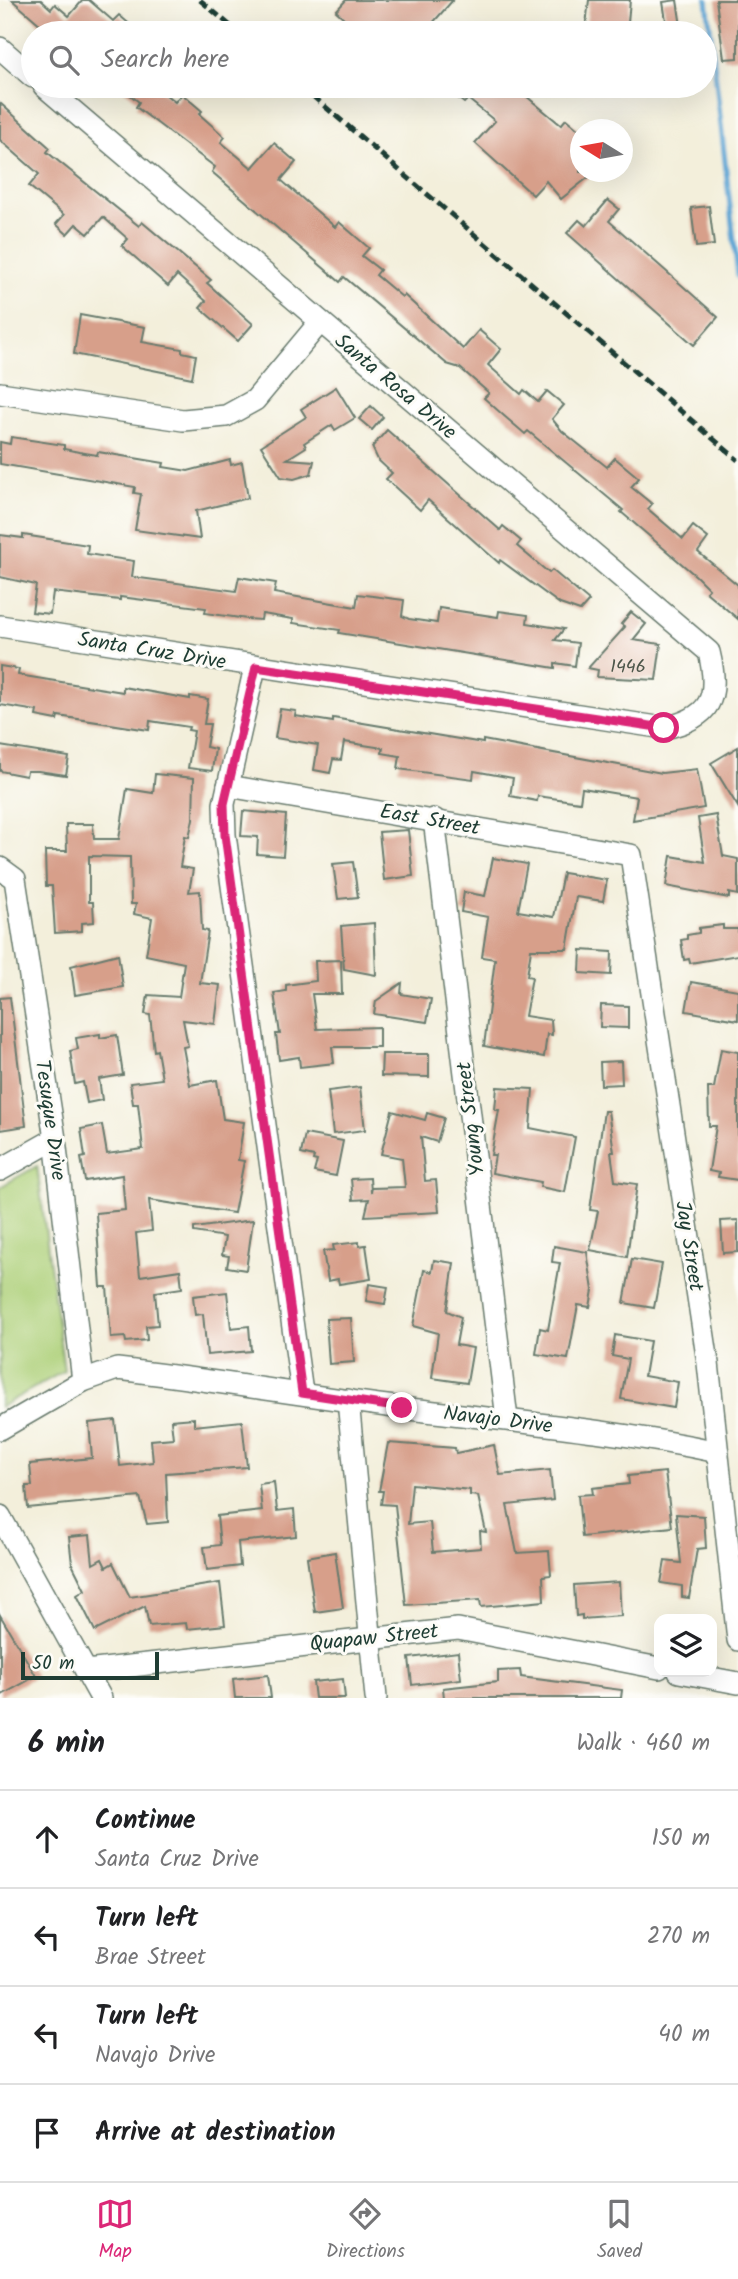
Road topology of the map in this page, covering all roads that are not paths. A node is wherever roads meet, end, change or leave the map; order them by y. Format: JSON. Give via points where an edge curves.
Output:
{"nodes":[{"id":1,"x":0,"y":48,"type":"edge"},
{"id":2,"x":21,"y":66,"type":"edge"},
{"id":3,"x":58,"y":98,"type":"edge"},
{"id":4,"x":320,"y":322,"type":"junction"},
{"id":5,"x":0,"y":393,"type":"edge"},
{"id":6,"x":0,"y":626,"type":"edge"},
{"id":7,"x":256,"y":667,"type":"junction"},
{"id":8,"x":711,"y":703,"type":"joint"},
{"id":9,"x":229,"y":786,"type":"junction"},
{"id":10,"x":434,"y":819,"type":"junction"},
{"id":11,"x":631,"y":855,"type":"joint"},
{"id":12,"x":0,"y":868,"type":"edge"},
{"id":13,"x":20,"y":908,"type":"junction"},
{"id":14,"x":0,"y":919,"type":"edge"},
{"id":15,"x":55,"y":1139,"type":"junction"},
{"id":16,"x":0,"y":1170,"type":"edge"},
{"id":17,"x":83,"y":1381,"type":"junction"},
{"id":18,"x":302,"y":1393,"type":"junction"},
{"id":19,"x":348,"y":1400,"type":"junction"},
{"id":20,"x":507,"y":1419,"type":"junction"},
{"id":21,"x":0,"y":1429,"type":"edge"},
{"id":22,"x":718,"y":1452,"type":"junction"},
{"id":23,"x":0,"y":1516,"type":"edge"},
{"id":24,"x":732,"y":1534,"type":"edge"},
{"id":25,"x":369,"y":1637,"type":"junction"},
{"id":26,"x":738,"y":1640,"type":"edge"},
{"id":27,"x":654,"y":1667,"type":"edge"},
{"id":28,"x":86,"y":1671,"type":"junction"},
{"id":29,"x":706,"y":1677,"type":"edge"},
{"id":30,"x":738,"y":1683,"type":"edge"},
{"id":31,"x":101,"y":1698,"type":"edge"},
{"id":32,"x":376,"y":1698,"type":"edge"}],
"edges":[{"from":1,"to":2,"type":"street"},
{"from":3,"to":4,"type":"street","name":"Santa Rosa Drive"},
{"from":4,"to":5,"type":"street","via":[[255,400],[226,416],[183,420]]},
{"from":4,"to":8,"type":"street","name":"Santa Rosa Drive","via":[[709,652],[715,680]]},
{"from":6,"to":7,"type":"street","name":"Santa Cruz Drive"},
{"from":7,"to":8,"type":"street","name":"Santa Cruz Drive","via":[[664,728],[690,723]]},
{"from":7,"to":9,"type":"street"},
{"from":9,"to":10,"type":"street","name":"East Street"},
{"from":9,"to":18,"type":"street","via":[[224,804],[225,835]]},
{"from":10,"to":11,"type":"street","name":"East Street"},
{"from":10,"to":20,"type":"street","name":"Young Street"},
{"from":11,"to":22,"type":"street","name":"Jay Street"},
{"from":12,"to":13,"type":"street","name":"Tesuque Drive","via":[[15,879]]},
{"from":13,"to":14,"type":"street"},
{"from":13,"to":15,"type":"street","name":"Tesuque Drive"},
{"from":15,"to":16,"type":"street"},
{"from":15,"to":17,"type":"street","name":"Tesuque Drive"},
{"from":17,"to":18,"type":"street","name":"Navajo Drive","via":[[117,1369]]},
{"from":17,"to":21,"type":"street","name":"Navajo Drive"},
{"from":18,"to":19,"type":"street","name":"Navajo Drive"},
{"from":19,"to":20,"type":"street","name":"Navajo Drive"},
{"from":19,"to":25,"type":"street"},
{"from":20,"to":22,"type":"street","name":"Navajo Drive"},
{"from":22,"to":24,"type":"street","name":"Jay Street"},
{"from":23,"to":28,"type":"street"},
{"from":24,"to":26,"type":"street","name":"Jay Street"},
{"from":25,"to":27,"type":"street","name":"Quapaw Street","via":[[458,1629]]},
{"from":25,"to":28,"type":"street","name":"Quapaw Street"},
{"from":25,"to":32,"type":"street"},
{"from":28,"to":31,"type":"street"},
{"from":29,"to":30,"type":"street"}]}
